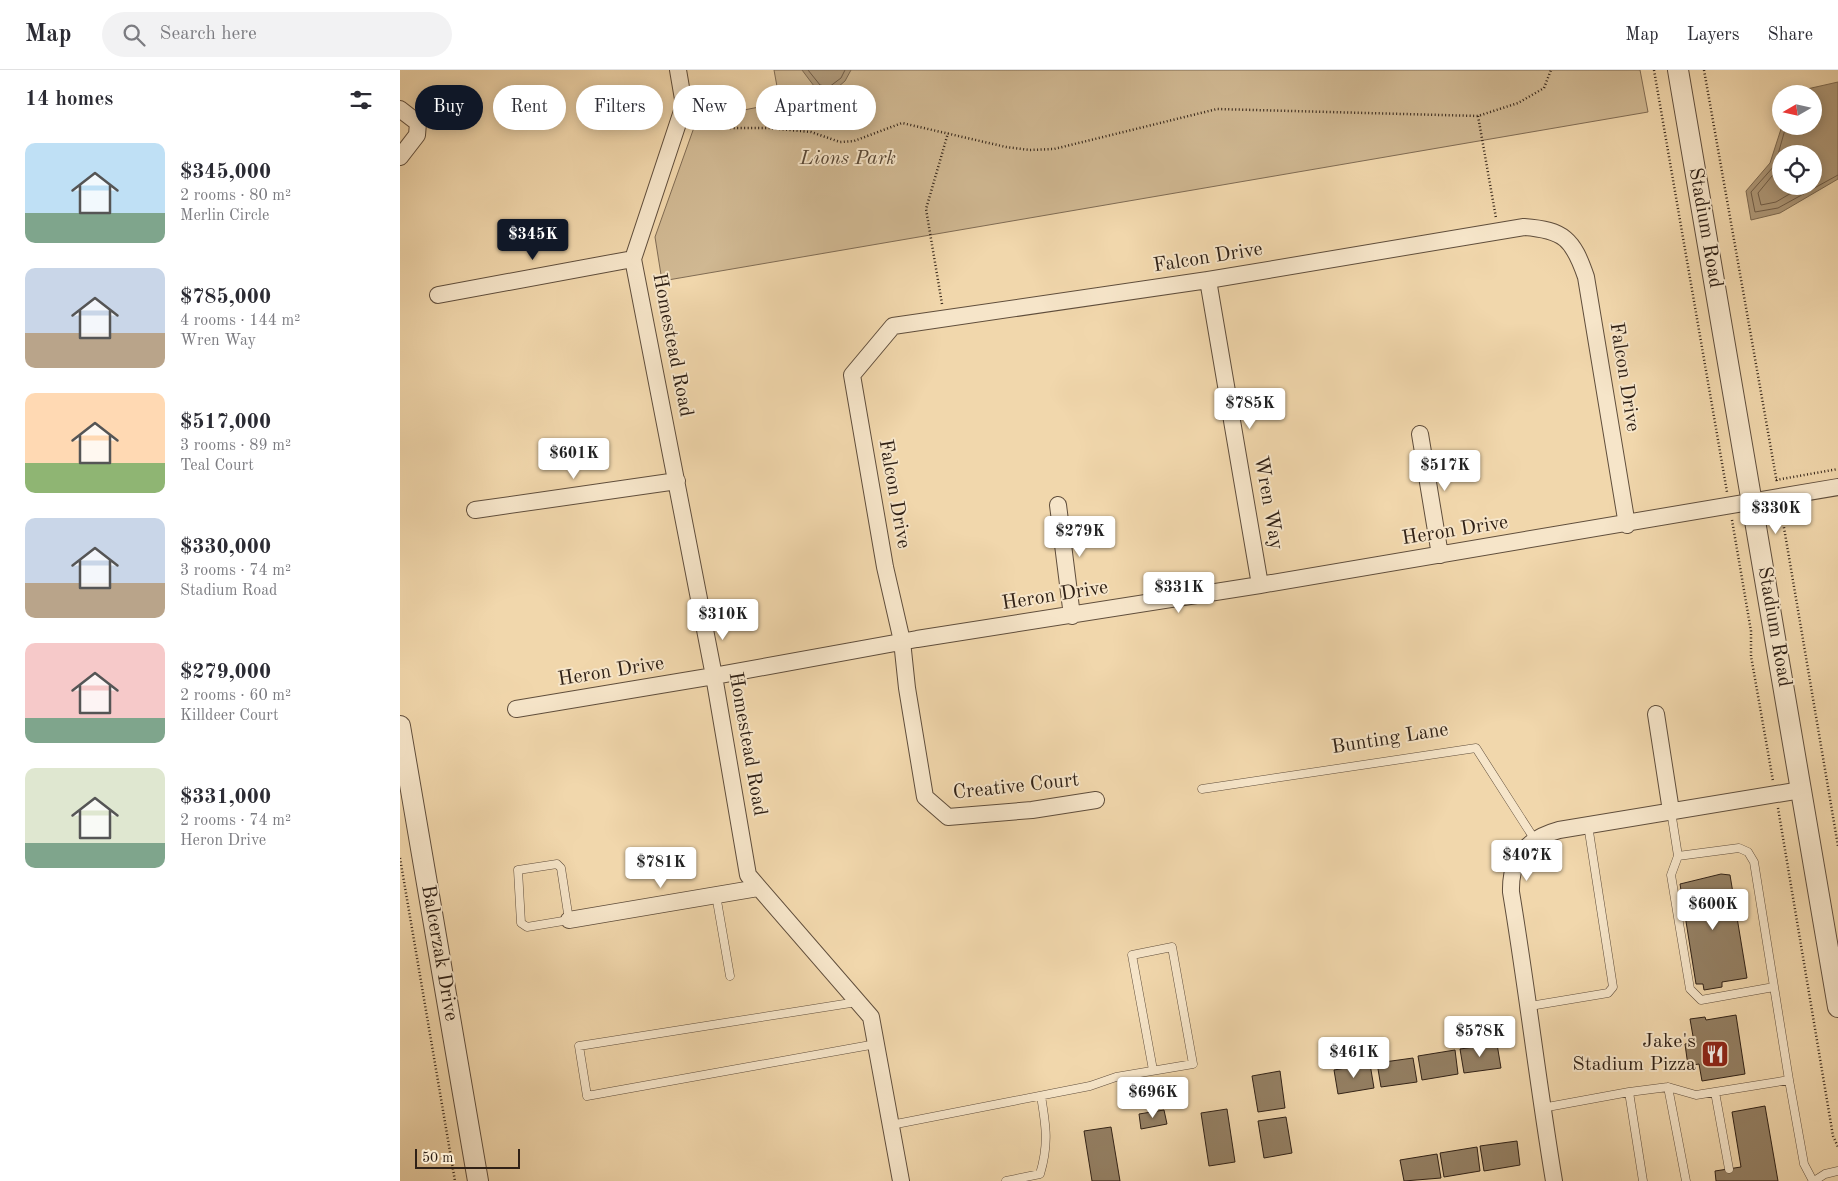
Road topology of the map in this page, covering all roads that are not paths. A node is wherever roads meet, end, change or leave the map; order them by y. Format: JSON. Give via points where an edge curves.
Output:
{"nodes":[{"id":1,"x":678,"y":70,"type":"edge"},
{"id":2,"x":1678,"y":70,"type":"edge"},
{"id":3,"x":400,"y":109,"type":"edge"},
{"id":4,"x":400,"y":156,"type":"edge"},
{"id":5,"x":633,"y":259,"type":"junction"},
{"id":6,"x":1208,"y":280,"type":"junction"},
{"id":7,"x":438,"y":295,"type":"dead end"},
{"id":8,"x":1420,"y":434,"type":"dead end"},
{"id":9,"x":678,"y":481,"type":"junction"},
{"id":10,"x":1838,"y":487,"type":"edge"},
{"id":11,"x":1753,"y":502,"type":"junction"},
{"id":12,"x":1058,"y":505,"type":"dead end"},
{"id":13,"x":475,"y":510,"type":"dead end"},
{"id":14,"x":1628,"y":525,"type":"junction"},
{"id":15,"x":1440,"y":555,"type":"junction"},
{"id":16,"x":1260,"y":585,"type":"junction"},
{"id":17,"x":1072,"y":616,"type":"junction"},
{"id":18,"x":902,"y":641,"type":"junction"},
{"id":19,"x":714,"y":676,"type":"junction"},
{"id":20,"x":516,"y":709,"type":"dead end"},
{"id":21,"x":1656,"y":714,"type":"dead end"},
{"id":22,"x":400,"y":726,"type":"edge"},
{"id":23,"x":1202,"y":789,"type":"dead end"},
{"id":24,"x":1801,"y":790,"type":"junction"},
{"id":25,"x":1096,"y":800,"type":"dead end"},
{"id":26,"x":1671,"y":811,"type":"junction"},
{"id":27,"x":1588,"y":825,"type":"junction"},
{"id":28,"x":1535,"y":840,"type":"junction"},
{"id":29,"x":1678,"y":856,"type":"junction"},
{"id":30,"x":758,"y":888,"type":"junction"},
{"id":31,"x":716,"y":895,"type":"junction"},
{"id":32,"x":569,"y":920,"type":"junction"},
{"id":33,"x":730,"y":976,"type":"dead end"},
{"id":34,"x":1774,"y":988,"type":"junction"},
{"id":35,"x":858,"y":1002,"type":"junction"},
{"id":36,"x":1530,"y":1006,"type":"junction"},
{"id":37,"x":1838,"y":1007,"type":"edge"},
{"id":38,"x":876,"y":1044,"type":"junction"},
{"id":39,"x":1153,"y":1070,"type":"junction"},
{"id":40,"x":1789,"y":1080,"type":"junction"},
{"id":41,"x":1668,"y":1087,"type":"junction"},
{"id":42,"x":1629,"y":1092,"type":"junction"},
{"id":43,"x":1715,"y":1092,"type":"junction"},
{"id":44,"x":1041,"y":1096,"type":"junction"},
{"id":45,"x":1542,"y":1108,"type":"junction"},
{"id":46,"x":891,"y":1125,"type":"junction"},
{"id":47,"x":1729,"y":1168,"type":"dead end"},
{"id":48,"x":1838,"y":1171,"type":"edge"},
{"id":49,"x":1685,"y":1180,"type":"edge"},
{"id":50,"x":478,"y":1181,"type":"edge"},
{"id":51,"x":901,"y":1181,"type":"edge"},
{"id":52,"x":1006,"y":1181,"type":"edge"},
{"id":53,"x":1554,"y":1181,"type":"edge"},
{"id":54,"x":1643,"y":1181,"type":"edge"},
{"id":55,"x":1814,"y":1181,"type":"edge"}],
"edges":[{"from":1,"to":5,"type":"street","name":"Homestead Road","via":[[684,104]]},
{"from":2,"to":11,"type":"street","name":"Stadium Road"},
{"from":3,"to":4,"type":"street","via":[[418,123],[417,135]]},
{"from":5,"to":7,"type":"street"},
{"from":5,"to":9,"type":"street","name":"Homestead Road"},
{"from":6,"to":14,"type":"street","name":"Falcon Drive","via":[[1524,227],[1547,229],[1564,237],[1579,256],[1586,277]]},
{"from":6,"to":16,"type":"street","name":"Wren Way"},
{"from":6,"to":18,"type":"street","name":"Falcon Drive","via":[[893,326],[852,375],[885,567]]},
{"from":8,"to":15,"type":"street"},
{"from":9,"to":13,"type":"street"},
{"from":9,"to":19,"type":"street","name":"Homestead Road"},
{"from":10,"to":11,"type":"street","name":"Heron Drive"},
{"from":11,"to":14,"type":"street","name":"Heron Drive"},
{"from":11,"to":24,"type":"street","name":"Stadium Road"},
{"from":12,"to":17,"type":"street"},
{"from":14,"to":15,"type":"street","name":"Heron Drive"},
{"from":15,"to":16,"type":"street","name":"Heron Drive"},
{"from":16,"to":17,"type":"street","name":"Heron Drive"},
{"from":17,"to":18,"type":"street","name":"Heron Drive"},
{"from":18,"to":19,"type":"street","name":"Heron Drive"},
{"from":18,"to":25,"type":"street","name":"Creative Court","via":[[906,688],[925,797],[948,817],[1032,810]]},
{"from":19,"to":20,"type":"street","name":"Heron Drive"},
{"from":19,"to":30,"type":"street","name":"Homestead Road","via":[[748,875]]},
{"from":21,"to":26,"type":"street"},
{"from":22,"to":50,"type":"street","name":"Balcerzak Drive"},
{"from":23,"to":28,"type":"lane","name":"Bunting Lane","via":[[1476,748]]},
{"from":24,"to":26,"type":"street"},
{"from":24,"to":37,"type":"street","name":"Stadium Road"},
{"from":26,"to":27,"type":"street"},
{"from":26,"to":29,"type":"lane"},
{"from":27,"to":28,"type":"street","via":[[1559,830]]},
{"from":27,"to":36,"type":"lane","via":[[1613,987],[1608,993]]},
{"from":28,"to":36,"type":"street","via":[[1515,862],[1511,876]]},
{"from":29,"to":34,"type":"lane","via":[[1739,848],[1751,856]]},
{"from":29,"to":34,"type":"lane","via":[[1671,875],[1690,989],[1701,1000]]},
{"from":30,"to":31,"type":"street"},
{"from":30,"to":35,"type":"street","name":"Homestead Road"},
{"from":31,"to":32,"type":"street"},
{"from":31,"to":33,"type":"lane"},
{"from":32,"to":32,"type":"lane","via":[[523,925],[518,870],[557,864],[561,868]]},
{"from":34,"to":40,"type":"lane"},
{"from":35,"to":38,"type":"street","name":"Homestead Road","via":[[871,1017]]},
{"from":35,"to":38,"type":"lane","via":[[579,1046],[587,1096]]},
{"from":36,"to":45,"type":"street"},
{"from":38,"to":46,"type":"street","name":"Homestead Road"},
{"from":39,"to":39,"type":"lane","via":[[1193,1064],[1172,947],[1132,955]]},
{"from":39,"to":44,"type":"lane"},
{"from":40,"to":43,"type":"lane"},
{"from":40,"to":55,"type":"lane","via":[[1804,1164]]},
{"from":41,"to":42,"type":"lane"},
{"from":41,"to":43,"type":"lane","via":[[1696,1095]]},
{"from":41,"to":49,"type":"lane"},
{"from":42,"to":45,"type":"lane"},
{"from":42,"to":54,"type":"lane"},
{"from":43,"to":47,"type":"lane"},
{"from":44,"to":46,"type":"lane"},
{"from":44,"to":52,"type":"lane","via":[[1047,1135],[1046,1155],[1040,1174]]},
{"from":45,"to":53,"type":"street"},
{"from":46,"to":51,"type":"street","name":"Homestead Road"},
{"from":48,"to":55,"type":"lane"}]}
